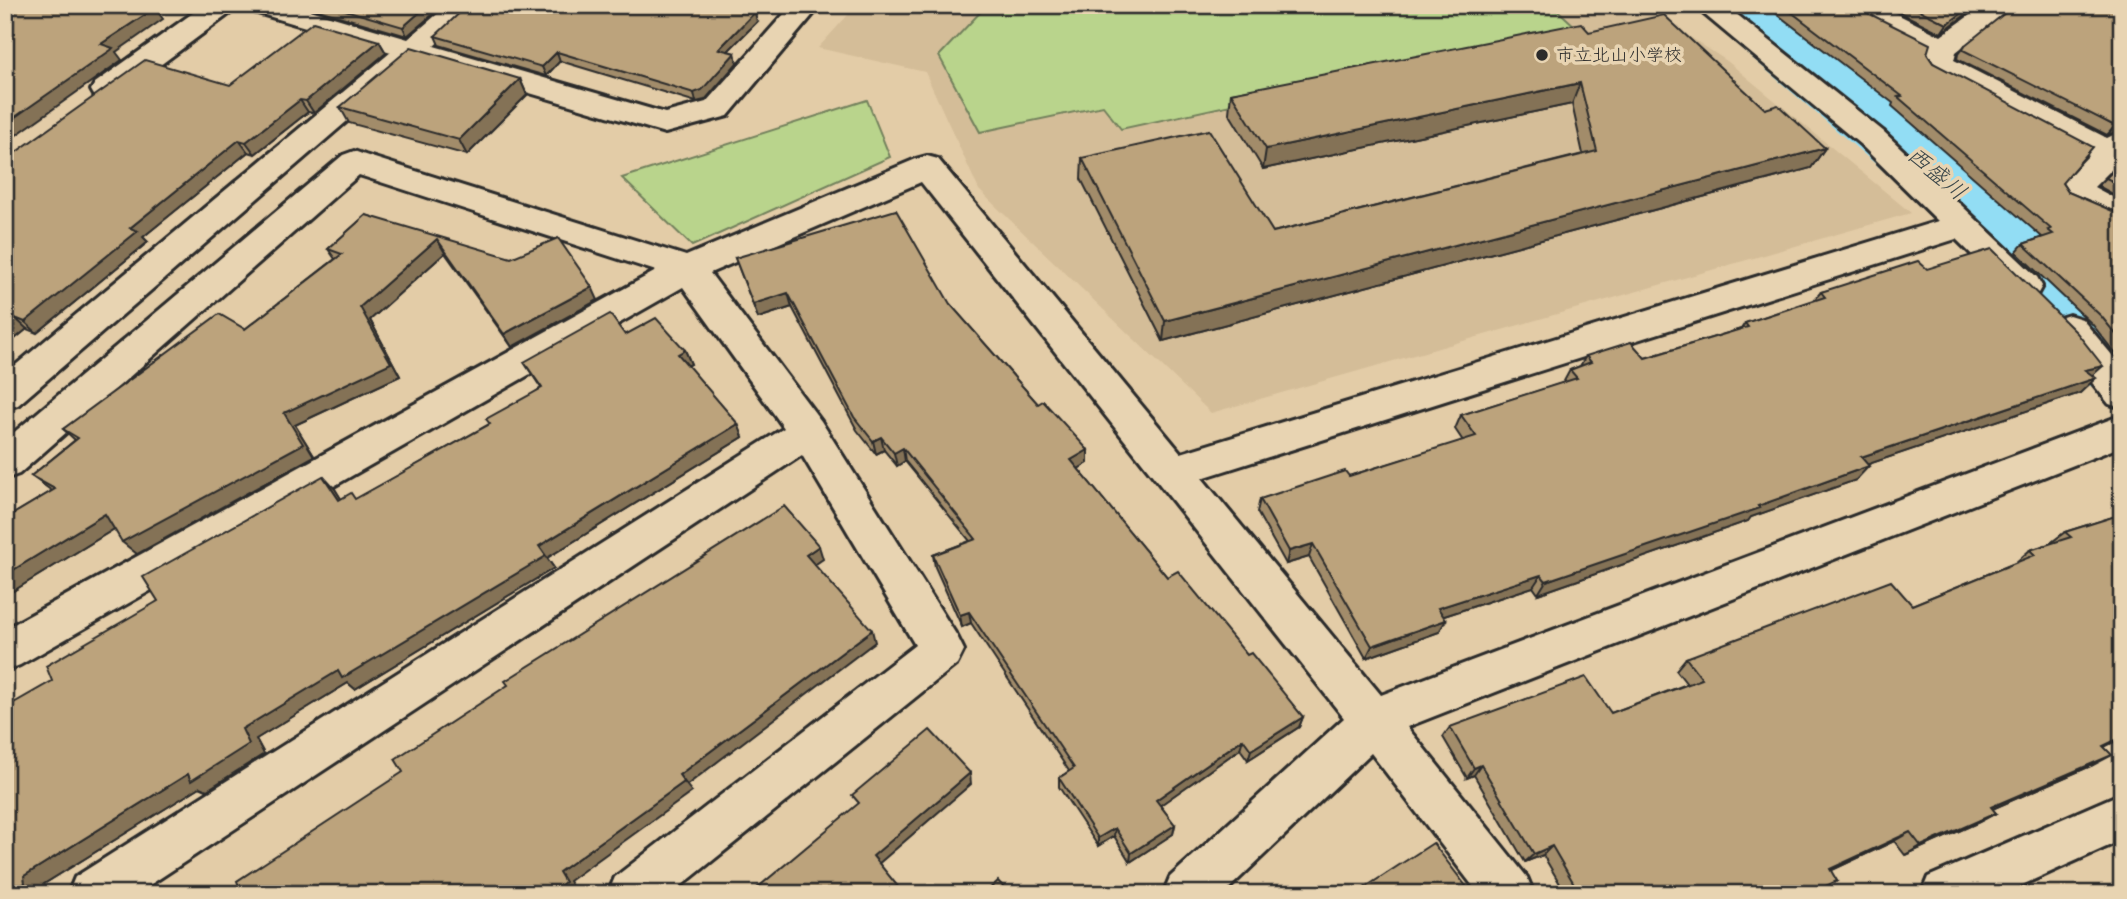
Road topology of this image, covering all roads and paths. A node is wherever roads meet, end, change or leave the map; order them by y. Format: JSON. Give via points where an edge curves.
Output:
{"nodes":[{"id":1,"x":223,"y":5,"type":"edge"},
{"id":2,"x":261,"y":5,"type":"edge"},
{"id":3,"x":465,"y":5,"type":"edge"},
{"id":4,"x":807,"y":5,"type":"edge"},
{"id":5,"x":1707,"y":5,"type":"edge"},
{"id":6,"x":1856,"y":5,"type":"edge"},
{"id":7,"x":2002,"y":5,"type":"edge"},
{"id":8,"x":1943,"y":48,"type":"junction"},
{"id":9,"x":411,"y":50,"type":"junction"},
{"id":10,"x":82,"y":107,"type":"edge"},
{"id":11,"x":2115,"y":146,"type":"edge"},
{"id":12,"x":2122,"y":216,"type":"edge"},
{"id":13,"x":1961,"y":226,"type":"junction"},
{"id":14,"x":688,"y":269,"type":"junction"},
{"id":15,"x":2122,"y":394,"type":"edge"},
{"id":16,"x":5,"y":395,"type":"edge"},
{"id":17,"x":2122,"y":430,"type":"edge"},
{"id":18,"x":808,"y":432,"type":"junction"},
{"id":19,"x":5,"y":463,"type":"edge"},
{"id":20,"x":1171,"y":472,"type":"junction"},
{"id":21,"x":5,"y":651,"type":"edge"},
{"id":22,"x":1375,"y":719,"type":"junction"},
{"id":23,"x":2122,"y":816,"type":"edge"},
{"id":24,"x":92,"y":894,"type":"edge"},
{"id":25,"x":632,"y":894,"type":"edge"},
{"id":26,"x":1187,"y":894,"type":"edge"},
{"id":27,"x":1510,"y":894,"type":"edge"},
{"id":28,"x":1945,"y":894,"type":"edge"}],
"edges":[{"from":1,"to":10,"type":"street"},
{"from":2,"to":9,"type":"street"},
{"from":3,"to":9,"type":"street"},
{"from":4,"to":9,"type":"street","via":[[717,109],[665,123]]},
{"from":5,"to":13,"type":"street","via":[[1872,138]]},
{"from":6,"to":8,"type":"street"},
{"from":7,"to":8,"type":"street"},
{"from":8,"to":11,"type":"street","via":[[1938,64]]},
{"from":9,"to":16,"type":"street"},
{"from":11,"to":12,"type":"street","via":[[2072,190]]},
{"from":13,"to":15,"type":"street","via":[[2077,335]]},
{"from":13,"to":20,"type":"street"},
{"from":14,"to":18,"type":"street"},
{"from":14,"to":19,"type":"street","via":[[354,162]]},
{"from":14,"to":20,"type":"street","via":[[927,167]]},
{"from":14,"to":21,"type":"street"},
{"from":17,"to":22,"type":"street"},
{"from":18,"to":24,"type":"street"},
{"from":18,"to":25,"type":"street","via":[[942,650]]},
{"from":20,"to":22,"type":"street"},
{"from":22,"to":26,"type":"street"},
{"from":22,"to":27,"type":"street"},
{"from":23,"to":28,"type":"street"}]}
